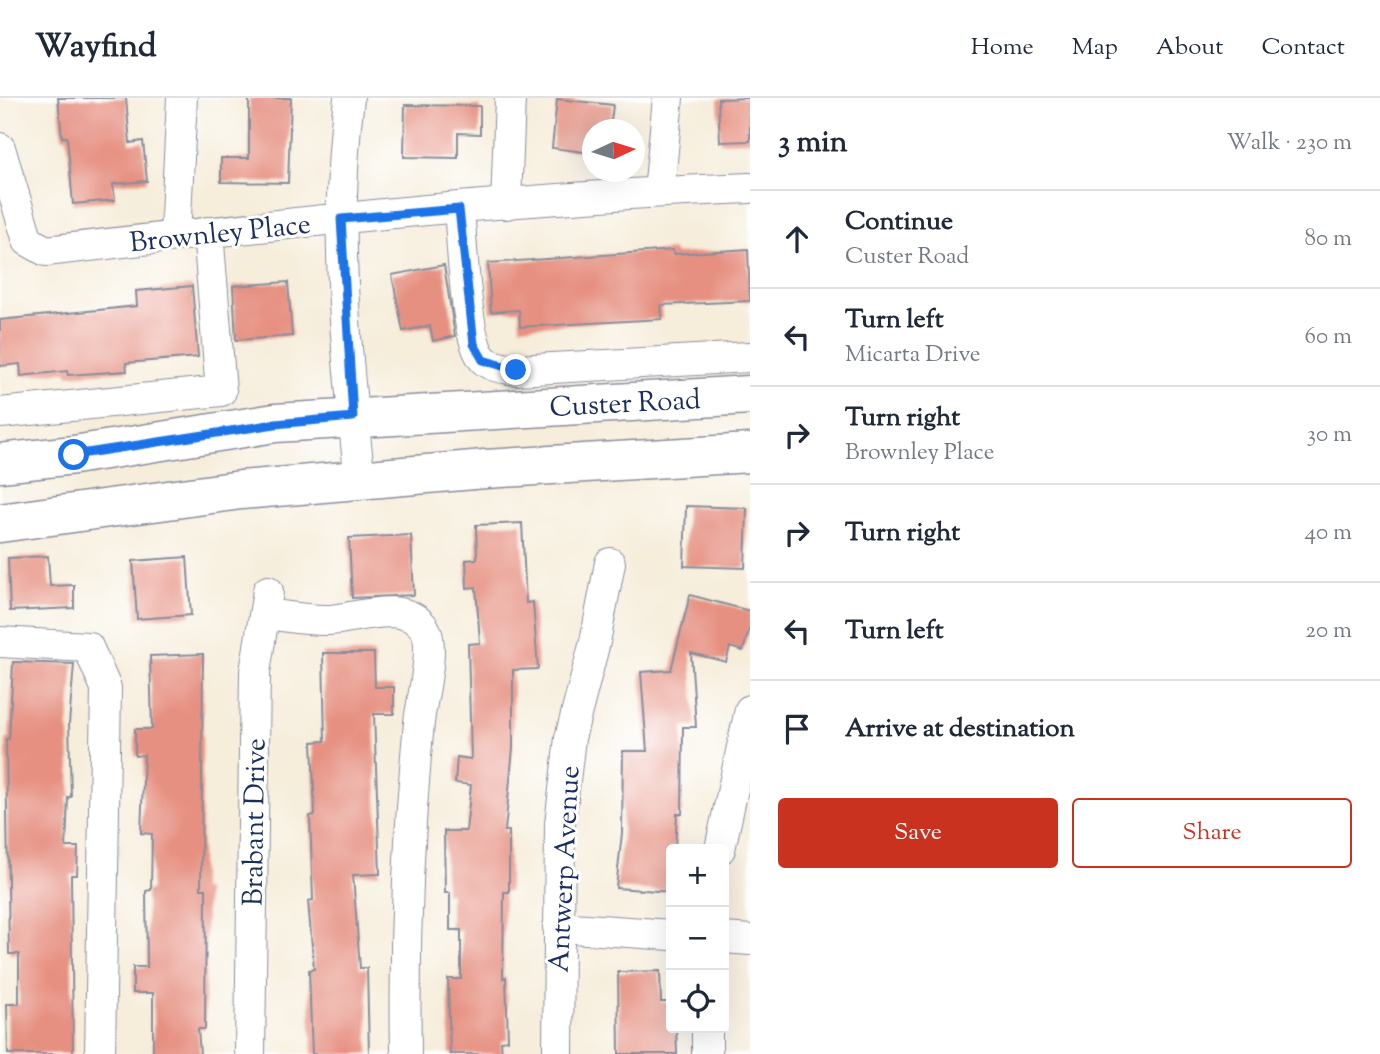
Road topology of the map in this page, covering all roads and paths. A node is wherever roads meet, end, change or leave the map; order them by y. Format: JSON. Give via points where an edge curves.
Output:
{"nodes":[{"id":1,"x":182,"y":98,"type":"edge"},
{"id":2,"x":349,"y":98,"type":"edge"},
{"id":3,"x":510,"y":98,"type":"edge"},
{"id":4,"x":668,"y":98,"type":"edge"},
{"id":5,"x":0,"y":148,"type":"edge"},
{"id":6,"x":750,"y":188,"type":"edge"},
{"id":7,"x":659,"y":192,"type":"junction"},
{"id":8,"x":506,"y":204,"type":"junction"},
{"id":9,"x":459,"y":209,"type":"junction"},
{"id":10,"x":341,"y":219,"type":"junction"},
{"id":11,"x":208,"y":232,"type":"junction"},
{"id":12,"x":175,"y":236,"type":"junction"},
{"id":13,"x":750,"y":356,"type":"edge"},
{"id":14,"x":750,"y":395,"type":"edge"},
{"id":15,"x":0,"y":413,"type":"edge"},
{"id":16,"x":353,"y":417,"type":"junction"},
{"id":17,"x":750,"y":453,"type":"edge"},
{"id":18,"x":0,"y":463,"type":"edge"},
{"id":19,"x":360,"y":481,"type":"junction"},
{"id":20,"x":0,"y":523,"type":"edge"},
{"id":21,"x":610,"y":563,"type":"dead end"},
{"id":22,"x":0,"y":642,"type":"edge"},
{"id":23,"x":750,"y":710,"type":"edge"},
{"id":24,"x":721,"y":844,"type":"edge"},
{"id":25,"x":558,"y":927,"type":"junction"},
{"id":26,"x":666,"y":935,"type":"edge"},
{"id":27,"x":729,"y":938,"type":"edge"},
{"id":28,"x":750,"y":940,"type":"edge"},
{"id":29,"x":707,"y":1033,"type":"edge"},
{"id":30,"x":100,"y":1054,"type":"edge"},
{"id":31,"x":250,"y":1054,"type":"edge"},
{"id":32,"x":406,"y":1054,"type":"edge"},
{"id":33,"x":558,"y":1054,"type":"edge"},
{"id":34,"x":707,"y":1054,"type":"edge"}],
"edges":[{"from":1,"to":12,"type":"street"},
{"from":2,"to":10,"type":"street"},
{"from":3,"to":8,"type":"street"},
{"from":4,"to":7,"type":"street"},
{"from":5,"to":12,"type":"street","name":"Brownley Place","via":[[28,240],[46,251]]},
{"from":6,"to":7,"type":"street","name":"Brownley Place"},
{"from":7,"to":8,"type":"street","name":"Brownley Place"},
{"from":8,"to":9,"type":"street","name":"Brownley Place"},
{"from":9,"to":10,"type":"street","name":"Brownley Place"},
{"from":9,"to":13,"type":"street","via":[[470,327],[483,360],[493,366],[516,370]]},
{"from":10,"to":11,"type":"street","name":"Brownley Place"},
{"from":10,"to":16,"type":"street"},
{"from":11,"to":12,"type":"street","name":"Brownley Place"},
{"from":11,"to":15,"type":"street","via":[[220,391]]},
{"from":14,"to":16,"type":"main road","name":"Custer Road"},
{"from":16,"to":18,"type":"main road","name":"Custer Road"},
{"from":16,"to":19,"type":"street"},
{"from":17,"to":19,"type":"main road","name":"Custer Road"},
{"from":19,"to":20,"type":"main road","name":"Custer Road","via":[[241,490]]},
{"from":21,"to":25,"type":"street","name":"Antwerp Avenue","via":[[570,738],[560,824]]},
{"from":22,"to":30,"type":"street","via":[[88,647],[106,688]]},
{"from":23,"to":24,"type":"street"},
{"from":25,"to":26,"type":"street"},
{"from":25,"to":33,"type":"street","name":"Antwerp Avenue"},
{"from":27,"to":28,"type":"street"},
{"from":29,"to":34,"type":"street"},
{"from":31,"to":32,"type":"street","name":"Brabant Drive","via":[[255,672],[267,603],[328,620],[385,612],[405,615],[425,629],[430,649],[409,823]]}]}
